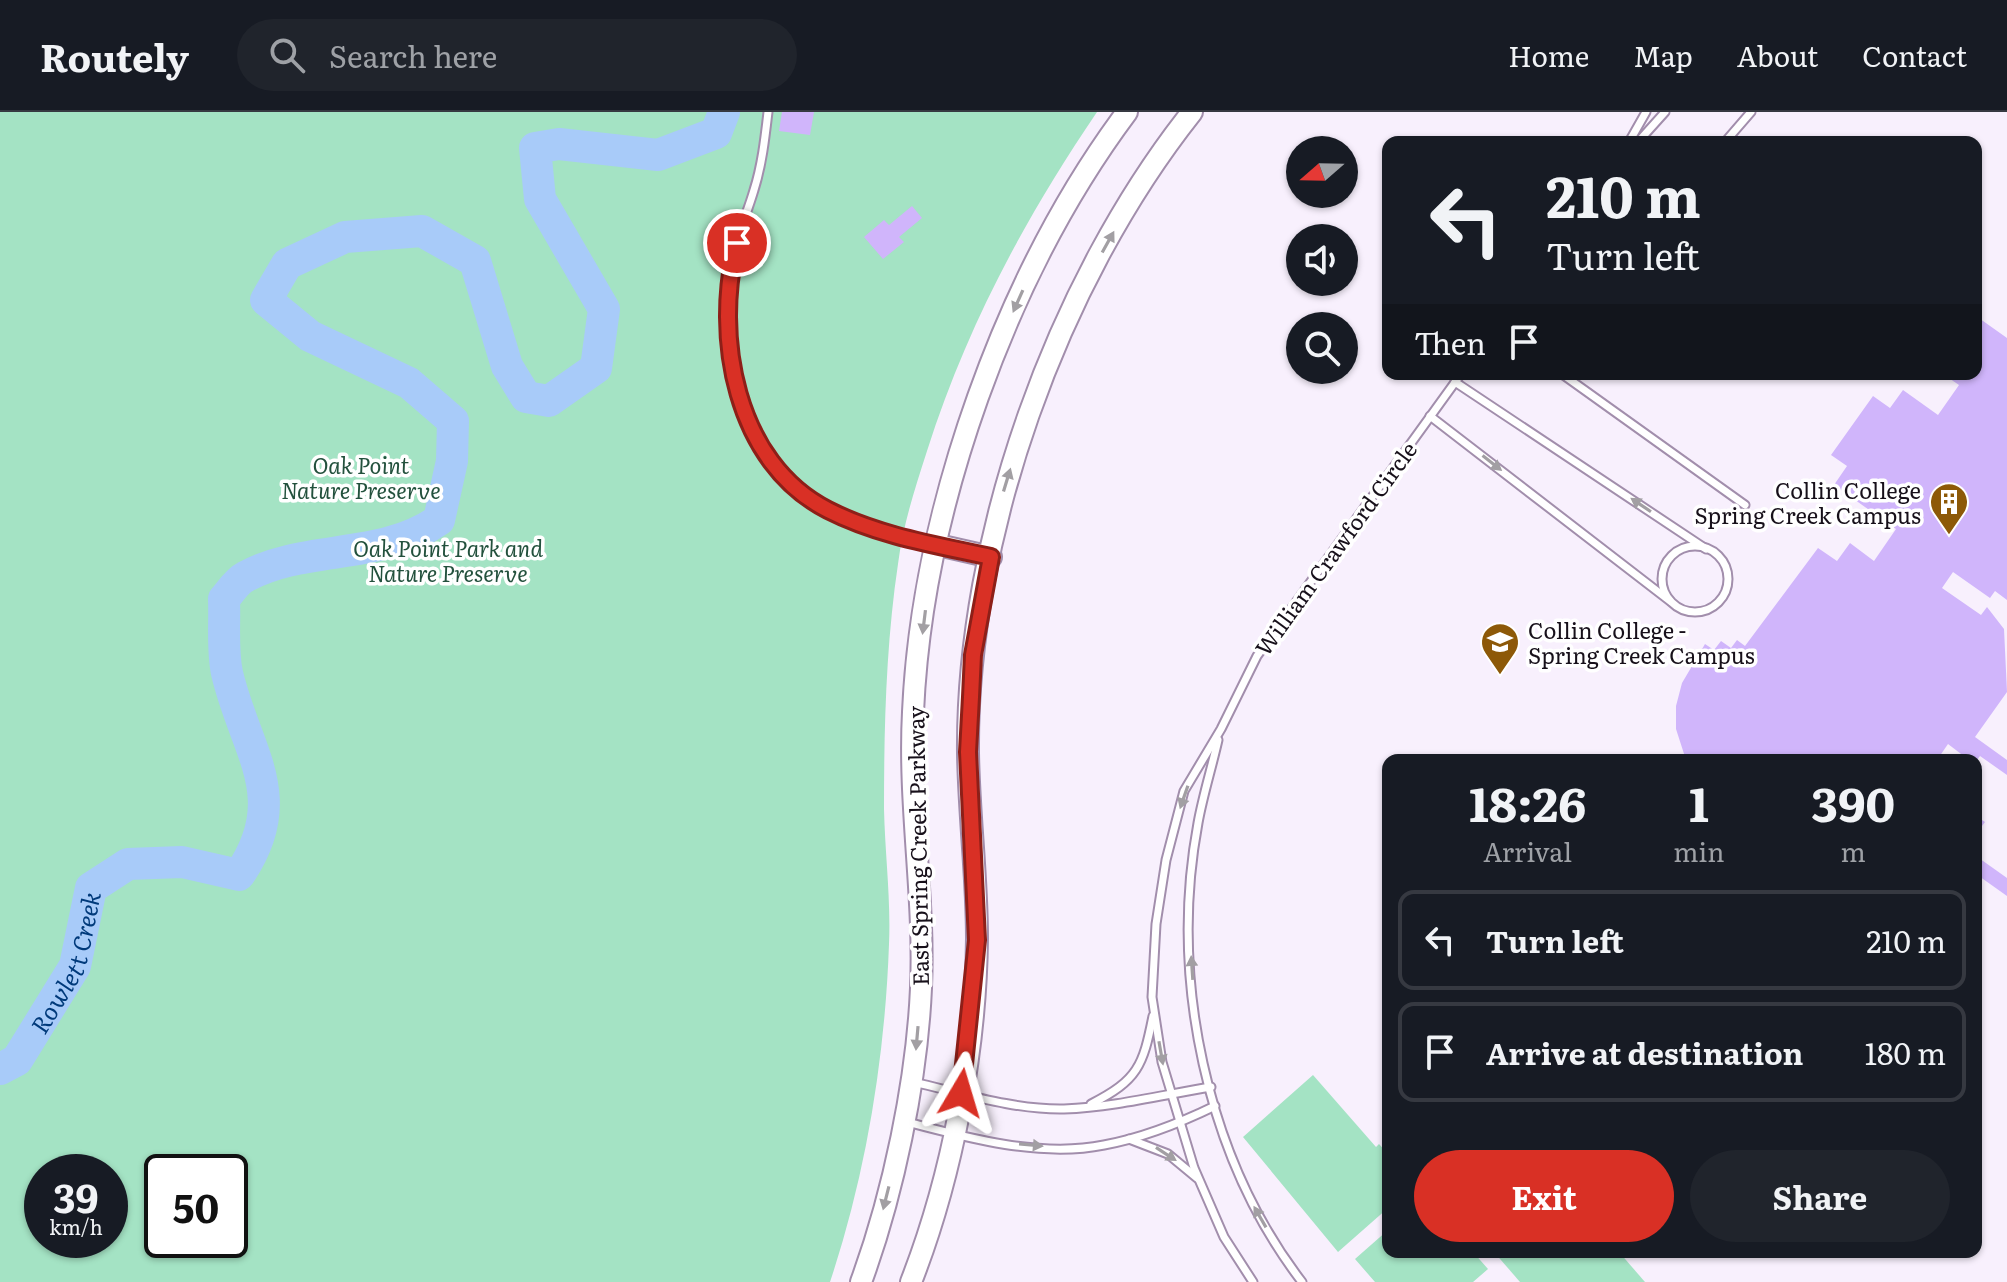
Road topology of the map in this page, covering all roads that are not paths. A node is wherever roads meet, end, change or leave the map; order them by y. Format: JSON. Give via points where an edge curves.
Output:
{"nodes":[{"id":1,"x":768,"y":112,"type":"edge"},
{"id":2,"x":1127,"y":112,"type":"edge"},
{"id":3,"x":1192,"y":112,"type":"edge"},
{"id":4,"x":1646,"y":112,"type":"edge"},
{"id":5,"x":1665,"y":112,"type":"edge"},
{"id":6,"x":1751,"y":112,"type":"edge"},
{"id":7,"x":1632,"y":136,"type":"edge"},
{"id":8,"x":1643,"y":136,"type":"edge"},
{"id":9,"x":1730,"y":136,"type":"edge"},
{"id":10,"x":1570,"y":380,"type":"edge"},
{"id":11,"x":1455,"y":382,"type":"joint"},
{"id":12,"x":1430,"y":416,"type":"junction"},
{"id":13,"x":1745,"y":505,"type":"dead end"},
{"id":14,"x":938,"y":545,"type":"junction"},
{"id":15,"x":1706,"y":549,"type":"junction"},
{"id":16,"x":991,"y":557,"type":"junction"},
{"id":17,"x":1670,"y":601,"type":"junction"},
{"id":18,"x":1221,"y":729,"type":"junction"},
{"id":19,"x":1154,"y":1010,"type":"junction"},
{"id":20,"x":910,"y":1082,"type":"junction"},
{"id":21,"x":1211,"y":1087,"type":"junction"},
{"id":22,"x":961,"y":1093,"type":"junction"},
{"id":23,"x":1170,"y":1094,"type":"junction"},
{"id":24,"x":1215,"y":1106,"type":"junction"},
{"id":25,"x":1086,"y":1107,"type":"junction"},
{"id":26,"x":902,"y":1121,"type":"junction"},
{"id":27,"x":1179,"y":1123,"type":"junction"},
{"id":28,"x":954,"y":1135,"type":"junction"},
{"id":29,"x":1128,"y":1139,"type":"junction"},
{"id":30,"x":1199,"y":1179,"type":"junction"},
{"id":31,"x":861,"y":1282,"type":"edge"},
{"id":32,"x":911,"y":1282,"type":"edge"},
{"id":33,"x":1253,"y":1282,"type":"edge"},
{"id":34,"x":1302,"y":1282,"type":"edge"}],
"edges":[{"from":1,"to":14,"type":"lane","via":[[728,290],[735,385],[766,454],[795,488],[841,516]]},
{"from":2,"to":14,"type":"main road","name":"East Spring Creek Parkway","one_way":true,"via":[[1056,221],[992,359],[961,447]]},
{"from":16,"to":3,"type":"main road","one_way":true,"via":[[1004,489],[1069,313],[1163,149]]},
{"from":4,"to":7,"type":"lane"},
{"from":5,"to":8,"type":"lane"},
{"from":6,"to":9,"type":"lane"},
{"from":10,"to":13,"type":"lane"},
{"from":11,"to":12,"type":"lane","name":"William Crawford Circle"},
{"from":15,"to":11,"type":"lane","one_way":true},
{"from":12,"to":17,"type":"lane","one_way":true},
{"from":12,"to":18,"type":"lane","name":"William Crawford Circle","via":[[1257,656]]},
{"from":14,"to":16,"type":"main road"},
{"from":14,"to":20,"type":"main road","name":"East Spring Creek Parkway","one_way":true,"via":[[913,709],[921,988]]},
{"from":15,"to":17,"type":"lane","via":[[1683,548],[1667,561],[1662,581]]},
{"from":15,"to":17,"type":"lane","via":[[1726,570],[1719,602],[1688,612]]},
{"from":16,"to":22,"type":"main road","via":[[973,655],[968,752],[977,940]]},
{"from":18,"to":19,"type":"lane","name":"William Crawford Circle","one_way":true,"via":[[1184,791],[1166,860],[1156,924]]},
{"from":21,"to":18,"type":"lane","name":"William Crawford Circle","one_way":true,"via":[[1196,1013],[1189,921],[1198,824]]},
{"from":19,"to":23,"type":"lane","name":"William Crawford Circle","one_way":true},
{"from":19,"to":25,"type":"lane","via":[[1138,1071],[1121,1089]]},
{"from":20,"to":22,"type":"lane"},
{"from":20,"to":26,"type":"main road","name":"East Spring Creek Parkway"},
{"from":21,"to":23,"type":"lane"},
{"from":21,"to":24,"type":"lane","name":"William Crawford Circle"},
{"from":22,"to":25,"type":"lane","via":[[1021,1105]]},
{"from":22,"to":28,"type":"main road"},
{"from":23,"to":25,"type":"lane"},
{"from":23,"to":27,"type":"lane","name":"William Crawford Circle"},
{"from":24,"to":27,"type":"lane"},
{"from":34,"to":24,"type":"lane","name":"William Crawford Circle","one_way":true,"via":[[1242,1184]]},
{"from":26,"to":28,"type":"lane"},
{"from":26,"to":31,"type":"main road","name":"East Spring Creek Parkway","one_way":true},
{"from":27,"to":29,"type":"lane"},
{"from":27,"to":30,"type":"lane","name":"William Crawford Circle"},
{"from":28,"to":29,"type":"lane","one_way":true,"via":[[1057,1148]]},
{"from":28,"to":32,"type":"main road","via":[[934,1222]]},
{"from":29,"to":30,"type":"lane","one_way":true,"via":[[1168,1154]]},
{"from":30,"to":33,"type":"lane","name":"William Crawford Circle","via":[[1224,1237]]}]}
